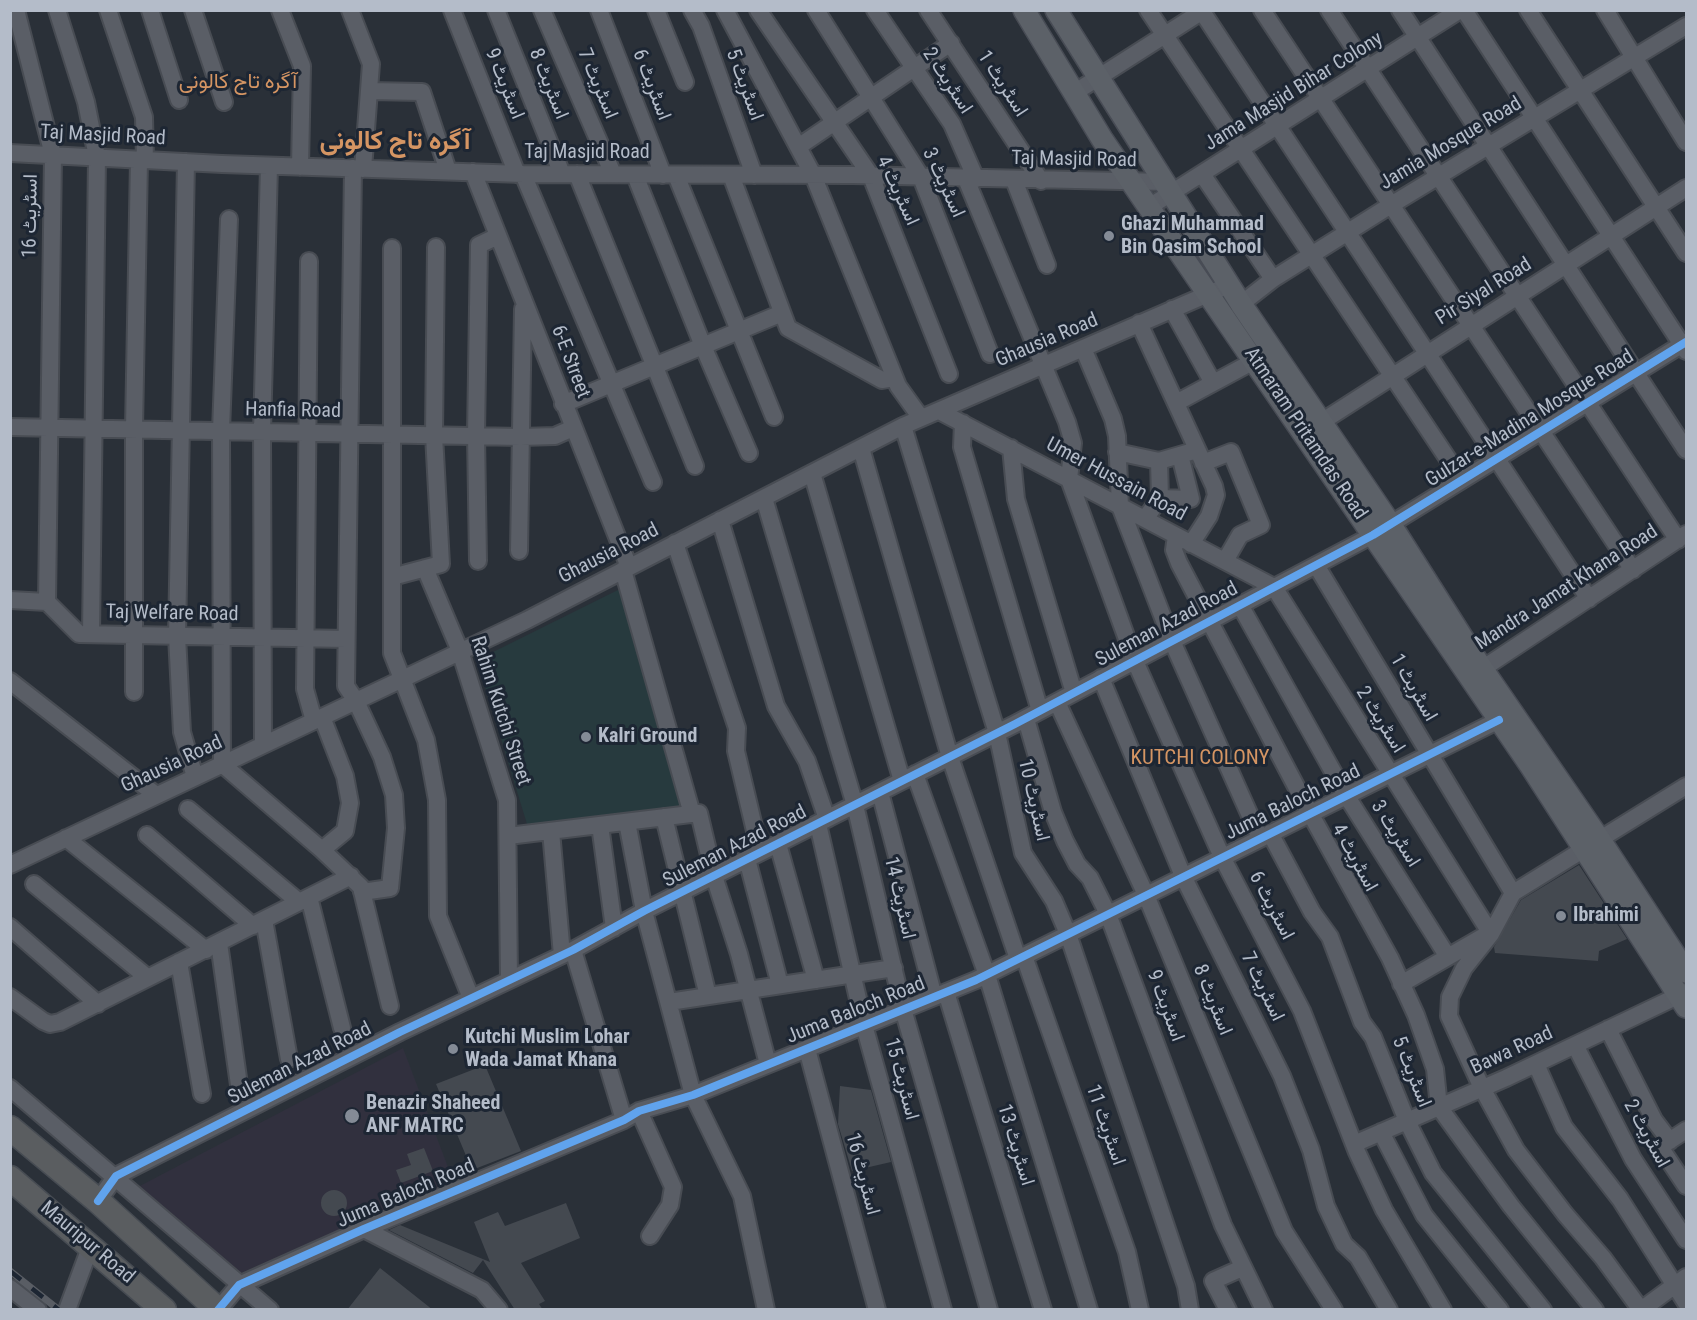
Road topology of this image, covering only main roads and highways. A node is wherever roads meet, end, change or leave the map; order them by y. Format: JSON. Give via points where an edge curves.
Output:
{"nodes":[{"id":1,"x":1024,"y":10,"type":"edge"},
{"id":2,"x":1056,"y":10,"type":"edge"},
{"id":3,"x":1312,"y":428,"type":"junction"},
{"id":4,"x":1476,"y":673,"type":"junction"},
{"id":5,"x":1592,"y":844,"type":"junction"},
{"id":6,"x":1686,"y":972,"type":"edge"},
{"id":7,"x":1684,"y":998,"type":"edge"},
{"id":8,"x":10,"y":1128,"type":"edge"},
{"id":9,"x":10,"y":1178,"type":"edge"},
{"id":10,"x":164,"y":1310,"type":"edge"},
{"id":11,"x":218,"y":1310,"type":"edge"}],
"edges":[{"from":1,"to":3,"type":"main road","name":"Atmaram Pritamdas Road","via":[[1132,182],[1254,361]]},
{"from":2,"to":3,"type":"main road","name":"Atmaram Pritamdas Road","via":[[1241,304]]},
{"from":3,"to":4,"type":"main road","name":"Atmaram Pritamdas Road"},
{"from":4,"to":5,"type":"main road","name":"Atmaram Pritamdas Road"},
{"from":4,"to":5,"type":"main road","name":"Atmaram Pritamdas Road","via":[[1499,720]]},
{"from":5,"to":6,"type":"main road","name":"Atmaram Pritamdas Road"},
{"from":5,"to":7,"type":"main road","name":"Atmaram Pritamdas Road"},
{"from":8,"to":11,"type":"highway","name":"Mauripur Road","via":[[98,1201]]},
{"from":9,"to":10,"type":"highway","name":"Mauripur Road"}]}
